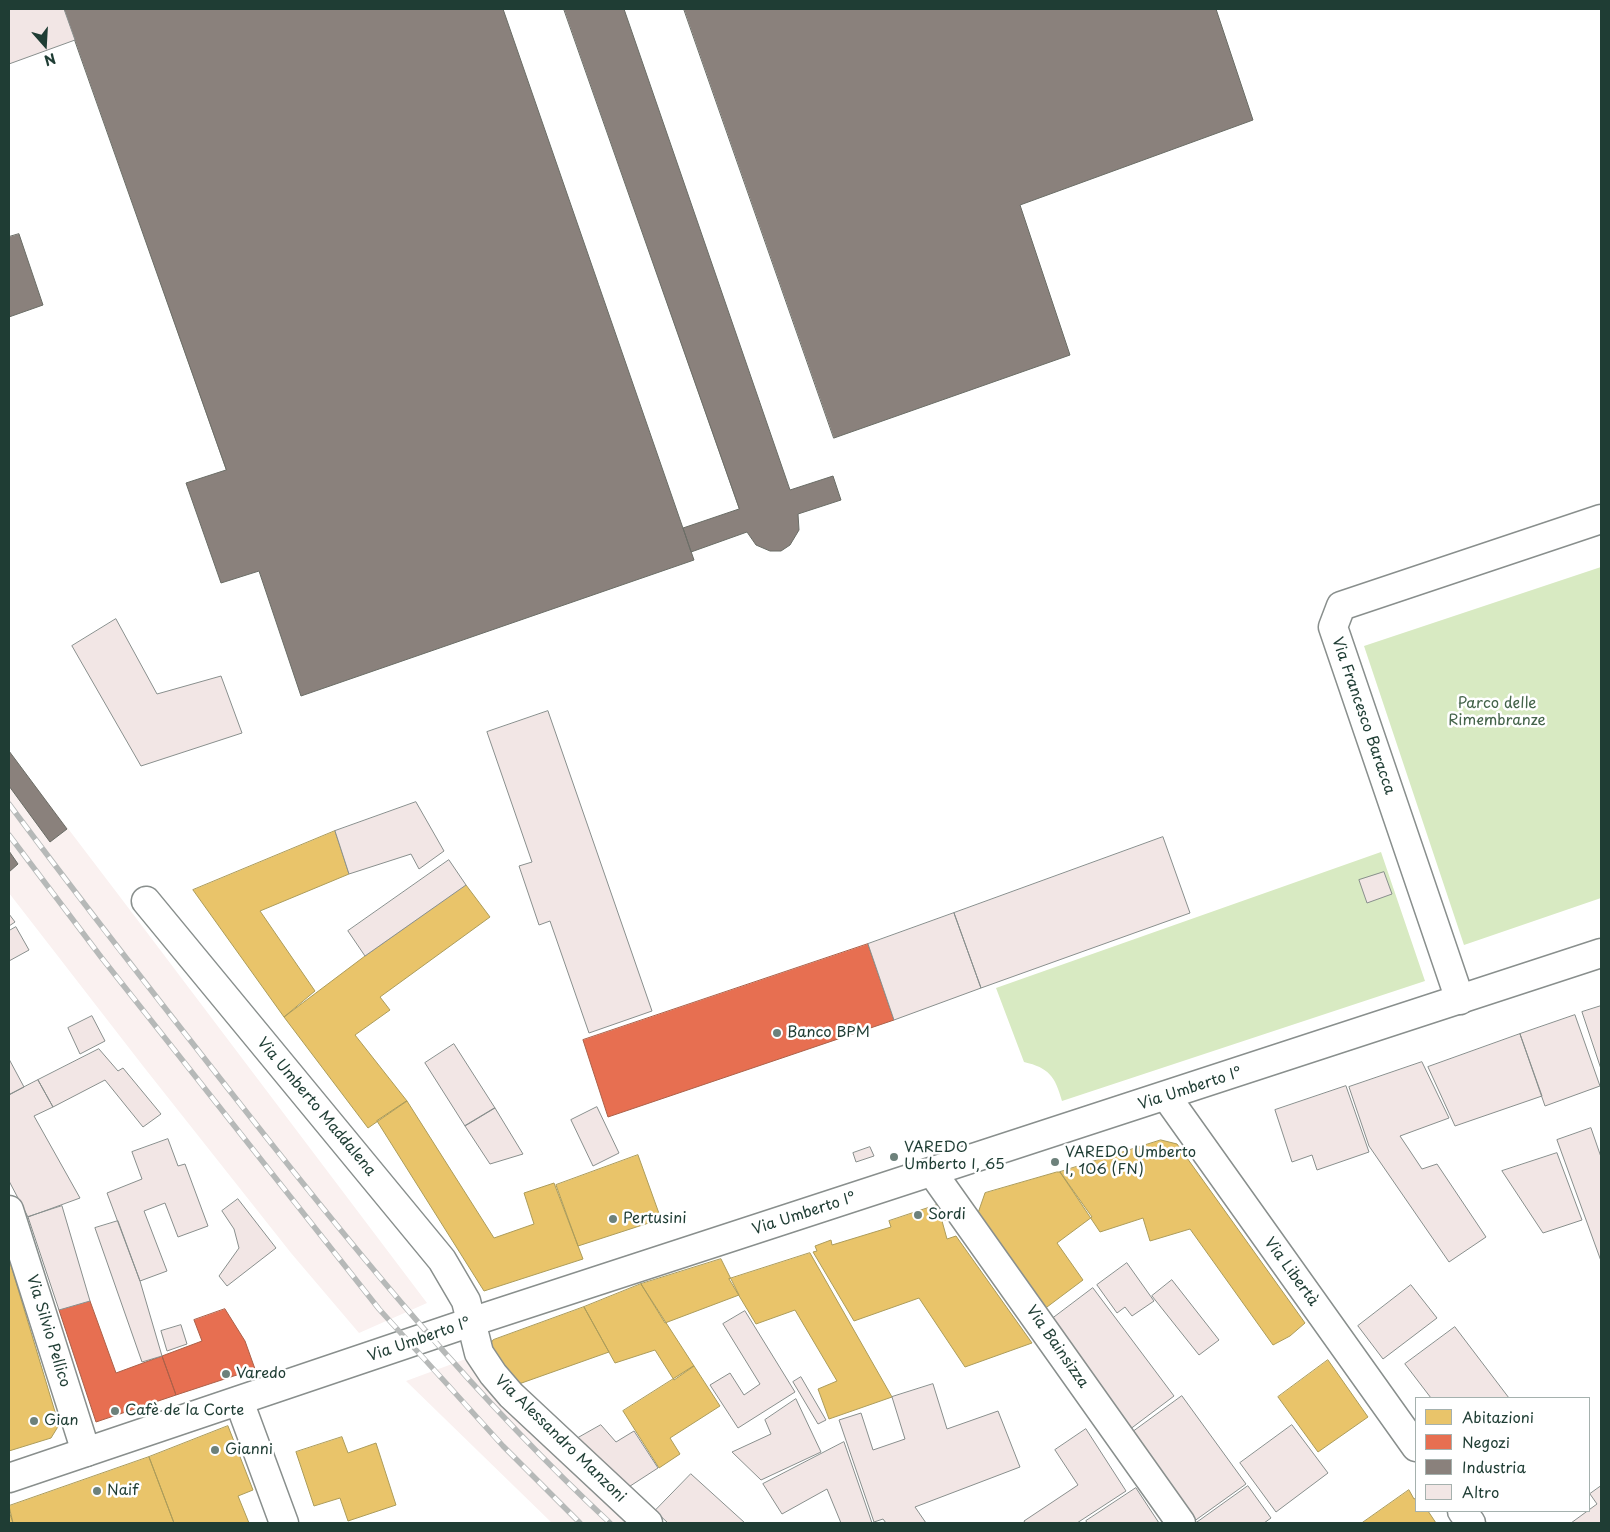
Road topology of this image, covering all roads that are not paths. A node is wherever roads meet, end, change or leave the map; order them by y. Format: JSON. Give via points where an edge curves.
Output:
{"nodes":[{"id":1,"x":1601,"y":519,"type":"edge"},
{"id":2,"x":146,"y":901,"type":"dead end"},
{"id":3,"x":1601,"y":953,"type":"edge"},
{"id":4,"x":1460,"y":1000,"type":"junction"},
{"id":5,"x":1166,"y":1096,"type":"junction"},
{"id":6,"x":932,"y":1172,"type":"junction"},
{"id":7,"x":9,"y":1210,"type":"edge"},
{"id":8,"x":471,"y":1322,"type":"junction"},
{"id":9,"x":239,"y":1401,"type":"junction"},
{"id":10,"x":1415,"y":1446,"type":"edge"},
{"id":11,"x":86,"y":1452,"type":"junction"},
{"id":12,"x":9,"y":1478,"type":"edge"},
{"id":13,"x":1463,"y":1512,"type":"edge"},
{"id":14,"x":284,"y":1523,"type":"edge"},
{"id":15,"x":648,"y":1523,"type":"edge"},
{"id":16,"x":1181,"y":1523,"type":"edge"},
{"id":17,"x":1471,"y":1523,"type":"edge"}],
"edges":[{"from":1,"to":4,"type":"street","name":"Via Francesco Baracca","via":[[1341,606],[1333,626]]},
{"from":2,"to":8,"type":"street","name":"Via Umberto Maddalena","via":[[442,1260],[466,1301]]},
{"from":3,"to":4,"type":"street","name":"Via Umberto I°"},
{"from":4,"to":5,"type":"street","name":"Via Umberto I°"},
{"from":5,"to":6,"type":"street","name":"Via Umberto I°"},
{"from":5,"to":10,"type":"street","name":"Via Libertà"},
{"from":6,"to":8,"type":"street","name":"Via Umberto I°"},
{"from":6,"to":16,"type":"street","name":"Via Bainsizza"},
{"from":7,"to":11,"type":"street","name":"Via Silvio Pellico"},
{"from":8,"to":9,"type":"street","name":"Via Umberto I°"},
{"from":8,"to":15,"type":"street","name":"Via Alessandro Manzoni","via":[[479,1353],[511,1395]]},
{"from":9,"to":11,"type":"street","name":"Via Umberto I°"},
{"from":9,"to":14,"type":"street"},
{"from":11,"to":12,"type":"street","name":"Via Umberto I°"},
{"from":13,"to":17,"type":"street"}]}
